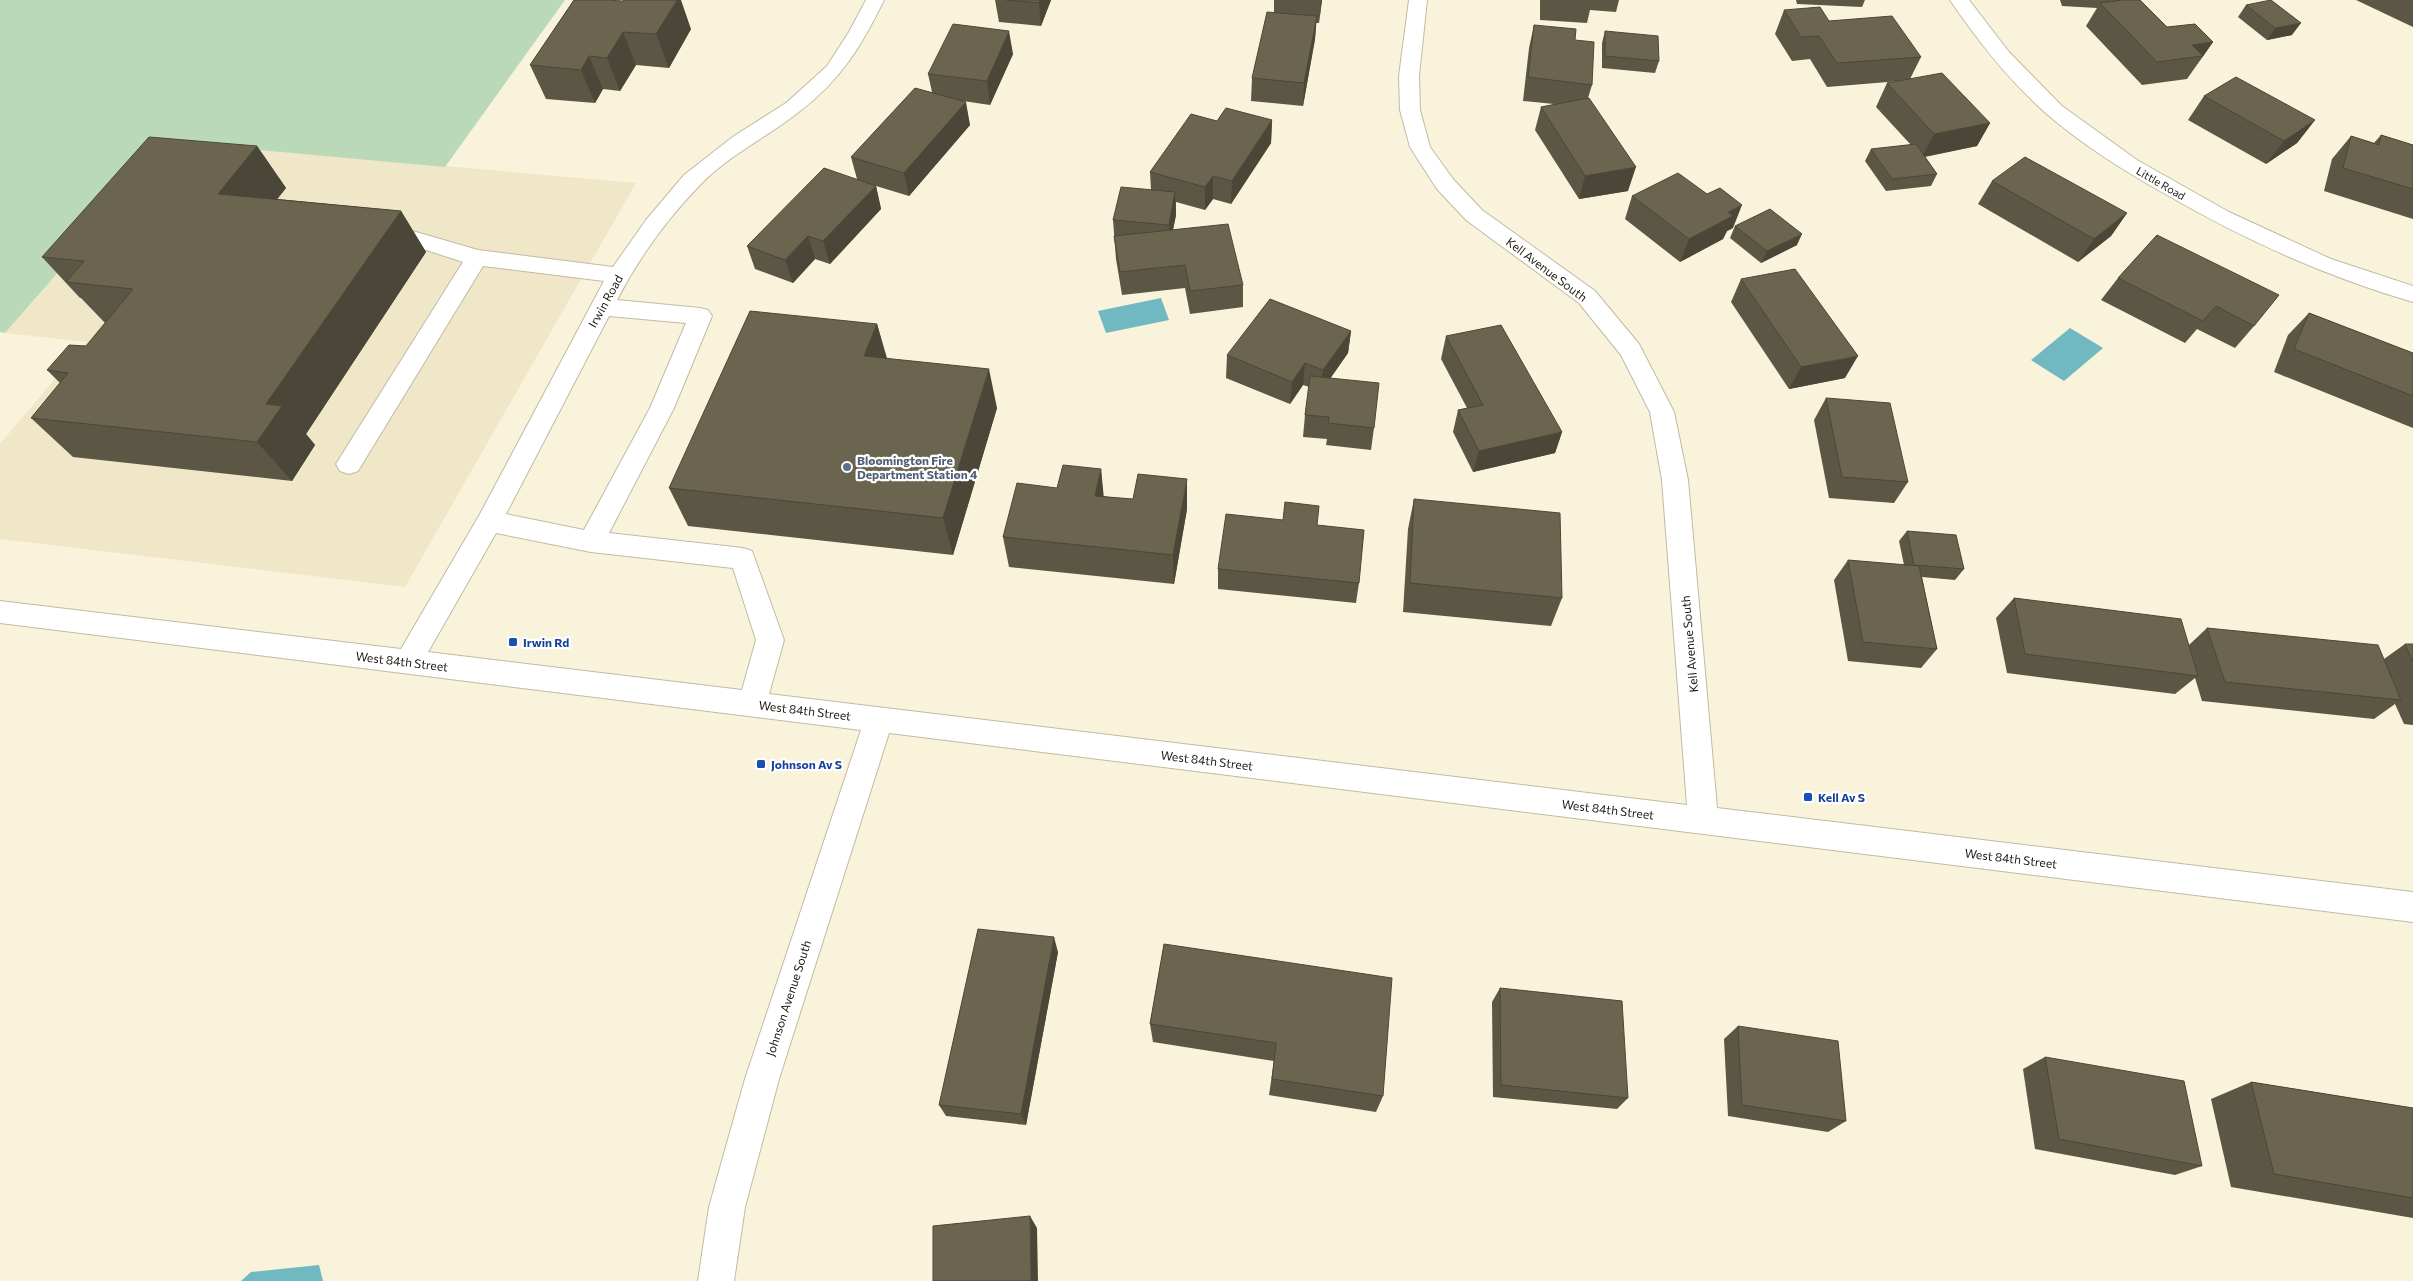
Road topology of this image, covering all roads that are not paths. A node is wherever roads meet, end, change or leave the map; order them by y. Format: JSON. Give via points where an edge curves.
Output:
{"nodes":[{"id":1,"x":875,"y":0,"type":"edge"},
{"id":2,"x":1418,"y":0,"type":"edge"},
{"id":3,"x":1958,"y":0,"type":"edge"},
{"id":4,"x":359,"y":230,"type":"edge"},
{"id":5,"x":477,"y":258,"type":"junction"},
{"id":6,"x":619,"y":275,"type":"junction"},
{"id":7,"x":2413,"y":294,"type":"edge"},
{"id":8,"x":601,"y":307,"type":"junction"},
{"id":9,"x":349,"y":464,"type":"dead end"},
{"id":10,"x":489,"y":521,"type":"junction"},
{"id":11,"x":591,"y":542,"type":"junction"},
{"id":12,"x":0,"y":612,"type":"edge"},
{"id":13,"x":408,"y":662,"type":"junction"},
{"id":14,"x":752,"y":704,"type":"junction"},
{"id":15,"x":879,"y":720,"type":"junction"},
{"id":16,"x":1703,"y":821,"type":"junction"},
{"id":17,"x":2413,"y":907,"type":"edge"},
{"id":18,"x":716,"y":1281,"type":"edge"}],
"edges":[{"from":1,"to":6,"type":"street","name":"Irwin Road","via":[[834,70],[793,107],[741,141],[692,180],[654,225]]},
{"from":2,"to":16,"type":"street","name":"Kell Avenue South","via":[[1409,76],[1410,110],[1420,147],[1445,184],[1474,215],[1587,297],[1631,350],[1662,412],[1675,480]]},
{"from":3,"to":7,"type":"street","name":"Little Road","via":[[2002,56],[2055,110],[2130,165],[2221,216],[2314,260]]},
{"from":4,"to":5,"type":"street","via":[[416,239]]},
{"from":5,"to":6,"type":"street"},
{"from":5,"to":9,"type":"street"},
{"from":6,"to":8,"type":"street","name":"Irwin Road"},
{"from":8,"to":10,"type":"street","name":"Irwin Road"},
{"from":8,"to":11,"type":"street","via":[[700,316],[662,408]]},
{"from":10,"to":11,"type":"street"},
{"from":10,"to":13,"type":"street","name":"Irwin Road"},
{"from":11,"to":14,"type":"street","via":[[743,559],[770,640]]},
{"from":12,"to":13,"type":"street","name":"West 84th Street"},
{"from":13,"to":14,"type":"street","name":"West 84th Street"},
{"from":14,"to":15,"type":"street","name":"West 84th Street"},
{"from":15,"to":16,"type":"street","name":"West 84th Street"},
{"from":15,"to":18,"type":"street","name":"Johnson Avenue South","via":[[762,1079],[726,1207]]},
{"from":16,"to":17,"type":"street","name":"West 84th Street"}]}
